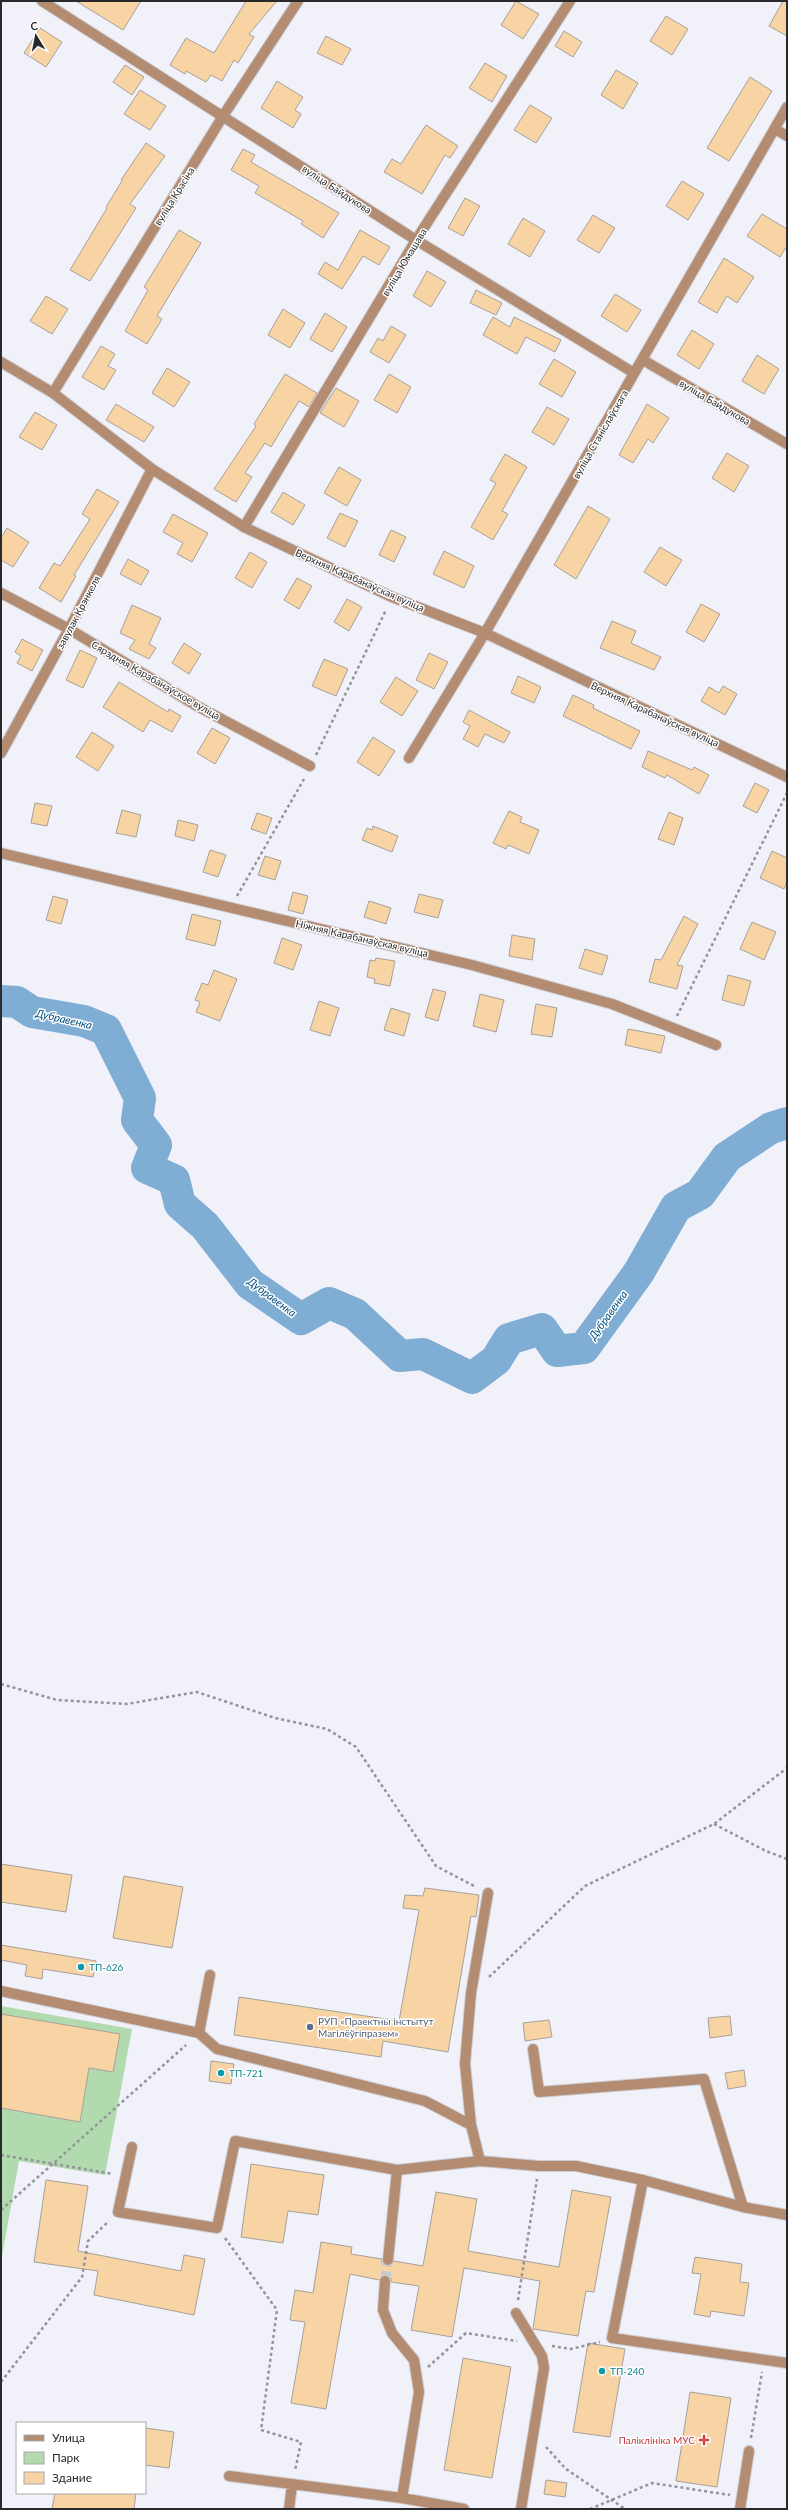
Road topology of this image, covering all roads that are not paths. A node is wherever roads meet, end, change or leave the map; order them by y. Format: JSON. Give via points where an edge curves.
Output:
{"nodes":[{"id":1,"x":42,"y":1,"type":"edge"},
{"id":2,"x":298,"y":1,"type":"edge"},
{"id":3,"x":570,"y":1,"type":"edge"},
{"id":4,"x":787,"y":107,"type":"edge"},
{"id":5,"x":223,"y":116,"type":"junction"},
{"id":6,"x":775,"y":129,"type":"junction"},
{"id":7,"x":787,"y":136,"type":"edge"},
{"id":8,"x":416,"y":240,"type":"junction"},
{"id":9,"x":643,"y":360,"type":"junction"},
{"id":10,"x":1,"y":362,"type":"edge"},
{"id":11,"x":634,"y":373,"type":"junction"},
{"id":12,"x":53,"y":393,"type":"junction"},
{"id":13,"x":787,"y":444,"type":"edge"},
{"id":14,"x":152,"y":469,"type":"junction"},
{"id":15,"x":244,"y":527,"type":"junction"},
{"id":16,"x":1,"y":593,"type":"edge"},
{"id":17,"x":69,"y":629,"type":"junction"},
{"id":18,"x":485,"y":633,"type":"junction"},
{"id":19,"x":1,"y":752,"type":"edge"},
{"id":20,"x":409,"y":758,"type":"dead end"},
{"id":21,"x":310,"y":766,"type":"dead end"},
{"id":22,"x":787,"y":777,"type":"edge"},
{"id":23,"x":1,"y":853,"type":"edge"},
{"id":24,"x":716,"y":1045,"type":"dead end"},
{"id":25,"x":488,"y":1893,"type":"road end"},
{"id":26,"x":210,"y":1975,"type":"dead end"},
{"id":27,"x":1,"y":1991,"type":"edge"},
{"id":28,"x":199,"y":2034,"type":"junction"},
{"id":29,"x":533,"y":2049,"type":"dead end"},
{"id":30,"x":471,"y":2125,"type":"junction"},
{"id":31,"x":132,"y":2147,"type":"dead end"},
{"id":32,"x":480,"y":2161,"type":"junction"},
{"id":33,"x":397,"y":2170,"type":"junction"},
{"id":34,"x":643,"y":2180,"type":"junction"},
{"id":35,"x":743,"y":2207,"type":"junction"},
{"id":36,"x":787,"y":2215,"type":"edge"},
{"id":37,"x":388,"y":2260,"type":"tunnel mouth"},
{"id":38,"x":385,"y":2281,"type":"tunnel mouth"},
{"id":39,"x":516,"y":2313,"type":"road end"},
{"id":40,"x":787,"y":2363,"type":"edge"},
{"id":41,"x":749,"y":2451,"type":"road end"},
{"id":42,"x":229,"y":2476,"type":"dead end"},
{"id":43,"x":292,"y":2485,"type":"junction"},
{"id":44,"x":402,"y":2498,"type":"junction"},
{"id":45,"x":418,"y":2506,"type":"edge"},
{"id":46,"x":289,"y":2509,"type":"edge"},
{"id":47,"x":464,"y":2509,"type":"edge"},
{"id":48,"x":522,"y":2509,"type":"edge"},
{"id":49,"x":740,"y":2509,"type":"edge"}],
"edges":[{"from":1,"to":5,"type":"street","name":"вуліца Байдукова"},
{"from":2,"to":5,"type":"street","name":"вуліца Красіна"},
{"from":3,"to":8,"type":"street","name":"вуліца Юмашава"},
{"from":4,"to":6,"type":"street","name":"вуліца Станіслаўскага"},
{"from":5,"to":8,"type":"street","name":"вуліца Байдукова"},
{"from":5,"to":12,"type":"street","name":"вуліца Красіна"},
{"from":6,"to":7,"type":"street"},
{"from":6,"to":9,"type":"street","name":"вуліца Станіслаўскага"},
{"from":8,"to":11,"type":"street","name":"вуліца Байдукова"},
{"from":8,"to":15,"type":"street","name":"вуліца Юмашава"},
{"from":9,"to":11,"type":"street","name":"вуліца Станіслаўскага"},
{"from":9,"to":13,"type":"street","name":"вуліца Байдукова"},
{"from":10,"to":12,"type":"street","name":"Верхняя Карабанаўская вуліца"},
{"from":11,"to":18,"type":"street","name":"вуліца Станіслаўскага"},
{"from":12,"to":14,"type":"street","name":"Верхняя Карабанаўская вуліца"},
{"from":14,"to":15,"type":"street","name":"Верхняя Карабанаўская вуліца"},
{"from":14,"to":17,"type":"street","name":"завулак Крэнкеля"},
{"from":15,"to":18,"type":"street","name":"Верхняя Карабанаўская вуліца","via":[[392,597]]},
{"from":16,"to":17,"type":"street","name":"Сярэдняя Карабанаўское вуліца"},
{"from":17,"to":19,"type":"street","name":"завулак Крэнкеля"},
{"from":17,"to":21,"type":"street","name":"Сярэдняя Карабанаўское вуліца","via":[[197,706]]},
{"from":18,"to":20,"type":"street","name":"вуліца Станіслаўскага"},
{"from":18,"to":22,"type":"street","name":"Верхняя Карабанаўская вуліца"},
{"from":23,"to":24,"type":"street","name":"Ніжняя Карабанаўская вуліца","via":[[472,965],[612,1004]]},
{"from":25,"to":30,"type":"street","via":[[471,1993],[465,2064]]},
{"from":26,"to":28,"type":"street"},
{"from":27,"to":28,"type":"street"},
{"from":28,"to":30,"type":"street","via":[[217,2049],[425,2101]]},
{"from":29,"to":35,"type":"street","via":[[539,2092],[704,2079]]},
{"from":30,"to":32,"type":"street"},
{"from":31,"to":33,"type":"street","via":[[118,2212],[218,2228],[235,2141]]},
{"from":32,"to":33,"type":"street"},
{"from":32,"to":34,"type":"street","via":[[576,2166]]},
{"from":33,"to":37,"type":"street"},
{"from":34,"to":35,"type":"street"},
{"from":34,"to":40,"type":"street","via":[[612,2338]]},
{"from":35,"to":36,"type":"street"},
{"from":38,"to":44,"type":"street","via":[[383,2310],[392,2332],[414,2360],[418,2377],[419,2392]]},
{"from":39,"to":48,"type":"street","via":[[542,2356],[544,2368]]},
{"from":41,"to":49,"type":"street"},
{"from":42,"to":43,"type":"street"},
{"from":43,"to":44,"type":"street"},
{"from":43,"to":46,"type":"street"},
{"from":44,"to":45,"type":"street"},
{"from":45,"to":47,"type":"street"}]}
